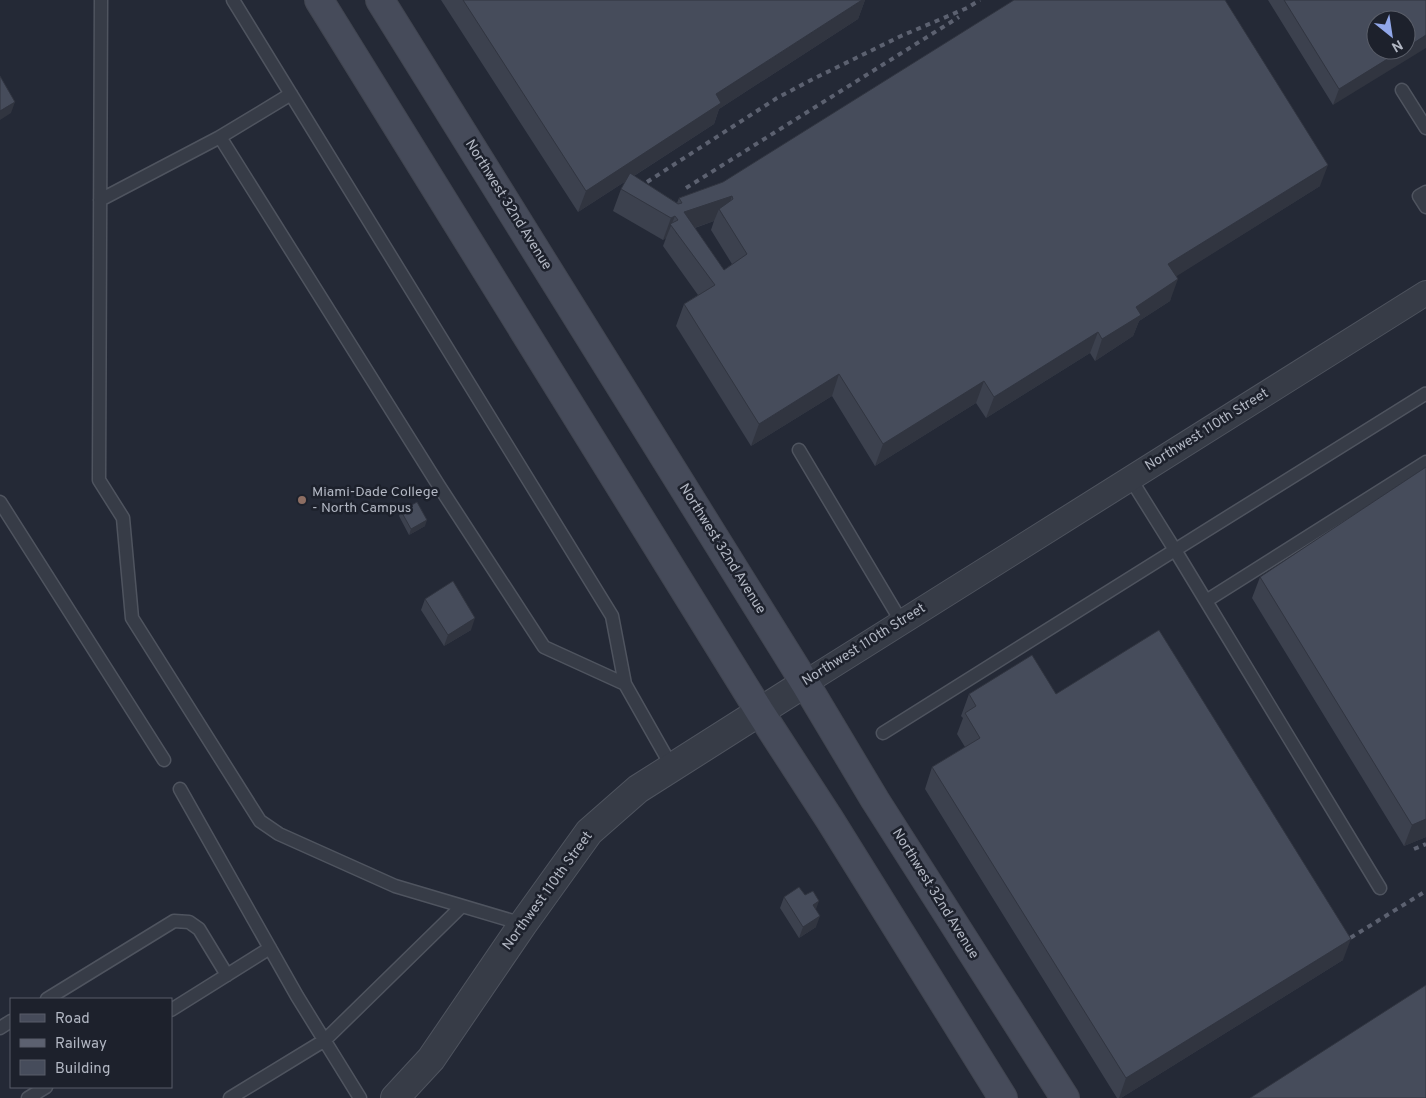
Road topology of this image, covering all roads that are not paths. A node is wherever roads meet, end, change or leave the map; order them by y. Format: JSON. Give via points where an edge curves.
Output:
{"nodes":[{"id":1,"x":101,"y":0,"type":"edge"},
{"id":2,"x":233,"y":0,"type":"edge"},
{"id":3,"x":319,"y":0,"type":"edge"},
{"id":4,"x":380,"y":0,"type":"edge"},
{"id":5,"x":1402,"y":90,"type":"dead end"},
{"id":6,"x":291,"y":94,"type":"junction"},
{"id":7,"x":1426,"y":128,"type":"edge"},
{"id":8,"x":220,"y":137,"type":"junction"},
{"id":9,"x":1426,"y":192,"type":"edge"},
{"id":10,"x":100,"y":200,"type":"junction"},
{"id":11,"x":1426,"y":207,"type":"edge"},
{"id":12,"x":1426,"y":293,"type":"edge"},
{"id":13,"x":1426,"y":395,"type":"edge"},
{"id":14,"x":799,"y":450,"type":"dead end"},
{"id":15,"x":1426,"y":462,"type":"edge"},
{"id":16,"x":1130,"y":478,"type":"junction"},
{"id":17,"x":0,"y":502,"type":"edge"},
{"id":18,"x":1175,"y":550,"type":"junction"},
{"id":19,"x":1206,"y":601,"type":"junction"},
{"id":20,"x":901,"y":621,"type":"junction"},
{"id":21,"x":805,"y":683,"type":"junction"},
{"id":22,"x":625,"y":684,"type":"junction"},
{"id":23,"x":760,"y":712,"type":"junction"},
{"id":24,"x":883,"y":733,"type":"dead end"},
{"id":25,"x":164,"y":760,"type":"dead end"},
{"id":26,"x":672,"y":767,"type":"junction"},
{"id":27,"x":180,"y":789,"type":"dead end"},
{"id":28,"x":1380,"y":888,"type":"dead end"},
{"id":29,"x":462,"y":906,"type":"junction"},
{"id":30,"x":523,"y":924,"type":"junction"},
{"id":31,"x":270,"y":948,"type":"junction"},
{"id":32,"x":227,"y":975,"type":"junction"},
{"id":33,"x":49,"y":998,"type":"edge"},
{"id":34,"x":172,"y":1009,"type":"edge"},
{"id":35,"x":325,"y":1040,"type":"junction"},
{"id":36,"x":44,"y":1088,"type":"edge"},
{"id":37,"x":28,"y":1098,"type":"edge"},
{"id":38,"x":230,"y":1098,"type":"edge"},
{"id":39,"x":360,"y":1098,"type":"edge"},
{"id":40,"x":395,"y":1098,"type":"edge"},
{"id":41,"x":1003,"y":1098,"type":"edge"},
{"id":42,"x":1065,"y":1098,"type":"edge"}],
"edges":[{"from":1,"to":10,"type":"lane"},
{"from":2,"to":6,"type":"lane"},
{"from":3,"to":23,"type":"main road"},
{"from":4,"to":21,"type":"main road","name":"Northwest 32nd Avenue"},
{"from":5,"to":7,"type":"lane"},
{"from":6,"to":8,"type":"lane"},
{"from":6,"to":22,"type":"lane","via":[[612,616]]},
{"from":8,"to":10,"type":"lane"},
{"from":8,"to":22,"type":"lane","via":[[544,647]]},
{"from":9,"to":11,"type":"lane","via":[[1420,196]]},
{"from":10,"to":29,"type":"lane","via":[[100,480],[123,518],[132,618],[260,821],[279,834],[396,886]]},
{"from":12,"to":16,"type":"street","name":"Northwest 110th Street"},
{"from":13,"to":18,"type":"lane"},
{"from":14,"to":20,"type":"lane"},
{"from":15,"to":19,"type":"lane"},
{"from":16,"to":18,"type":"lane"},
{"from":16,"to":20,"type":"street","name":"Northwest 110th Street"},
{"from":17,"to":25,"type":"lane"},
{"from":18,"to":19,"type":"lane"},
{"from":18,"to":24,"type":"lane"},
{"from":19,"to":28,"type":"lane"},
{"from":20,"to":21,"type":"street","name":"Northwest 110th Street"},
{"from":21,"to":23,"type":"street","name":"Northwest 110th Street"},
{"from":21,"to":42,"type":"main road","name":"Northwest 32nd Avenue","via":[[875,800]]},
{"from":22,"to":26,"type":"lane"},
{"from":23,"to":26,"type":"street","name":"Northwest 110th Street"},
{"from":23,"to":41,"type":"main road"},
{"from":26,"to":30,"type":"street","name":"Northwest 110th Street","via":[[638,789],[589,832]]},
{"from":27,"to":31,"type":"lane"},
{"from":29,"to":30,"type":"lane"},
{"from":29,"to":35,"type":"lane"},
{"from":30,"to":40,"type":"street","name":"Northwest 110th Street","via":[[431,1059]]},
{"from":31,"to":32,"type":"lane"},
{"from":31,"to":35,"type":"lane"},
{"from":32,"to":33,"type":"lane","via":[[198,929],[189,922],[174,921]]},
{"from":32,"to":34,"type":"lane"},
{"from":35,"to":38,"type":"lane"},
{"from":35,"to":39,"type":"lane"},
{"from":36,"to":37,"type":"lane"}]}
